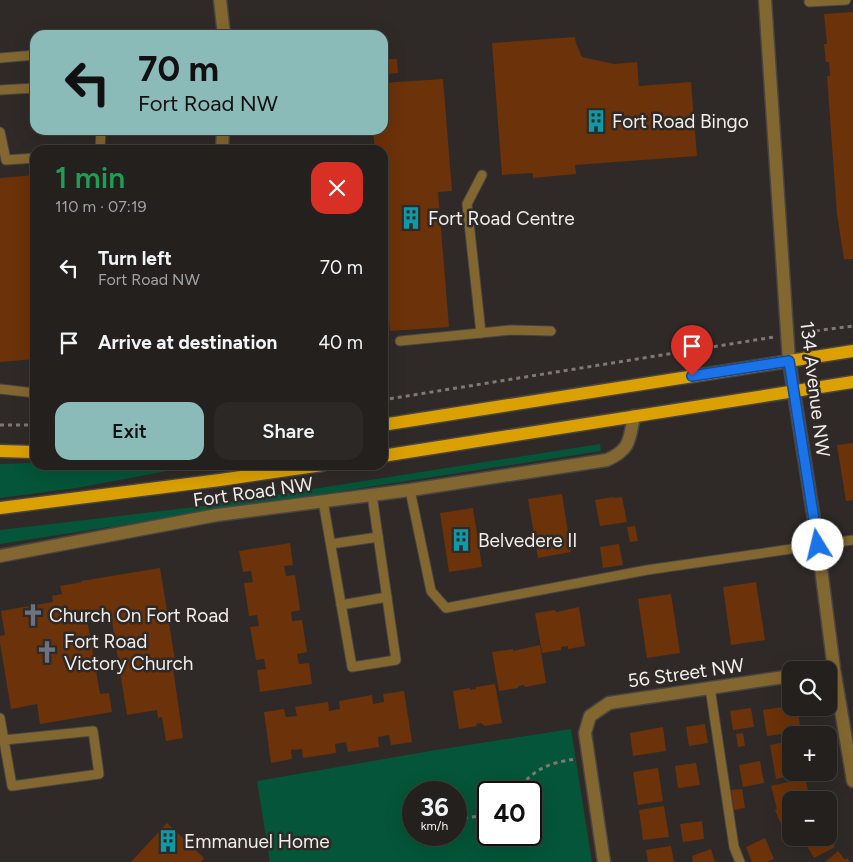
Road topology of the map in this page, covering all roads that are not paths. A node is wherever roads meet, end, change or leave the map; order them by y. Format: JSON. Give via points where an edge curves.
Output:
{"nodes":[{"id":1,"x":220,"y":0,"type":"edge"},
{"id":2,"x":765,"y":0,"type":"edge"},
{"id":3,"x":846,"y":0,"type":"edge"},
{"id":4,"x":810,"y":2,"type":"dead end"},
{"id":5,"x":223,"y":30,"type":"edge"},
{"id":6,"x":30,"y":55,"type":"edge"},
{"id":7,"x":0,"y":58,"type":"edge"},
{"id":8,"x":30,"y":88,"type":"edge"},
{"id":9,"x":0,"y":90,"type":"edge"},
{"id":10,"x":0,"y":132,"type":"edge"},
{"id":11,"x":30,"y":158,"type":"edge"},
{"id":12,"x":482,"y":175,"type":"dead end"},
{"id":13,"x":550,"y":331,"type":"dead end"},
{"id":14,"x":481,"y":333,"type":"junction"},
{"id":15,"x":400,"y":341,"type":"dead end"},
{"id":16,"x":853,"y":351,"type":"edge"},
{"id":17,"x":789,"y":361,"type":"junction"},
{"id":18,"x":853,"y":382,"type":"edge"},
{"id":19,"x":0,"y":389,"type":"edge"},
{"id":20,"x":30,"y":392,"type":"edge"},
{"id":21,"x":794,"y":392,"type":"junction"},
{"id":22,"x":634,"y":416,"type":"junction"},
{"id":23,"x":388,"y":424,"type":"edge"},
{"id":24,"x":0,"y":452,"type":"edge"},
{"id":25,"x":30,"y":452,"type":"edge"},
{"id":26,"x":388,"y":455,"type":"edge"},
{"id":27,"x":258,"y":470,"type":"edge"},
{"id":28,"x":410,"y":490,"type":"junction"},
{"id":29,"x":372,"y":495,"type":"junction"},
{"id":30,"x":323,"y":501,"type":"junction"},
{"id":31,"x":0,"y":508,"type":"edge"},
{"id":32,"x":378,"y":537,"type":"junction"},
{"id":33,"x":853,"y":540,"type":"edge"},
{"id":34,"x":331,"y":544,"type":"junction"},
{"id":35,"x":818,"y":545,"type":"junction"},
{"id":36,"x":0,"y":556,"type":"edge"},
{"id":37,"x":387,"y":597,"type":"junction"},
{"id":38,"x":341,"y":605,"type":"junction"},
{"id":39,"x":830,"y":661,"type":"edge"},
{"id":40,"x":782,"y":677,"type":"edge"},
{"id":41,"x":710,"y":688,"type":"junction"},
{"id":42,"x":837,"y":700,"type":"edge"},
{"id":43,"x":0,"y":718,"type":"edge"},
{"id":44,"x":4,"y":740,"type":"junction"},
{"id":45,"x":853,"y":781,"type":"edge"},
{"id":46,"x":604,"y":862,"type":"edge"},
{"id":47,"x":740,"y":862,"type":"edge"}],
"edges":[{"from":1,"to":5,"type":"street"},
{"from":2,"to":17,"type":"street","name":"134 Avenue NW"},
{"from":3,"to":4,"type":"lane"},
{"from":6,"to":7,"type":"lane"},
{"from":8,"to":9,"type":"lane"},
{"from":10,"to":11,"type":"lane","via":[[6,160]]},
{"from":12,"to":14,"type":"lane","via":[[467,204]]},
{"from":13,"to":14,"type":"lane"},
{"from":14,"to":15,"type":"lane"},
{"from":16,"to":17,"type":"main road"},
{"from":17,"to":21,"type":"street","name":"134 Avenue NW"},
{"from":17,"to":23,"type":"main road"},
{"from":18,"to":21,"type":"main road"},
{"from":19,"to":20,"type":"lane"},
{"from":21,"to":22,"type":"main road"},
{"from":21,"to":35,"type":"street","name":"134 Avenue NW"},
{"from":22,"to":26,"type":"main road"},
{"from":22,"to":28,"type":"street","name":"Fort Road NW","via":[[627,445],[620,454],[608,460]]},
{"from":24,"to":25,"type":"main road"},
{"from":27,"to":31,"type":"main road","name":"Fort Road NW"},
{"from":28,"to":29,"type":"street","name":"Fort Road NW"},
{"from":28,"to":35,"type":"lane","via":[[431,592],[446,608],[647,570]]},
{"from":29,"to":30,"type":"street","name":"Fort Road NW"},
{"from":29,"to":32,"type":"lane"},
{"from":30,"to":34,"type":"lane"},
{"from":30,"to":36,"type":"street","name":"Fort Road NW","via":[[218,515]]},
{"from":32,"to":34,"type":"lane"},
{"from":32,"to":37,"type":"lane"},
{"from":33,"to":35,"type":"lane"},
{"from":34,"to":38,"type":"lane"},
{"from":35,"to":39,"type":"street","name":"134 Avenue NW"},
{"from":37,"to":38,"type":"lane"},
{"from":37,"to":38,"type":"lane","via":[[396,660],[352,667]]},
{"from":40,"to":41,"type":"street","name":"56 Street NW"},
{"from":41,"to":46,"type":"street","name":"56 Street NW","via":[[609,703],[590,716],[585,733]]},
{"from":41,"to":47,"type":"lane","via":[[734,847]]},
{"from":42,"to":45,"type":"street","name":"134 Avenue NW"},
{"from":43,"to":44,"type":"lane"},
{"from":44,"to":44,"type":"lane","via":[[12,786],[98,774],[93,731]]}]}
